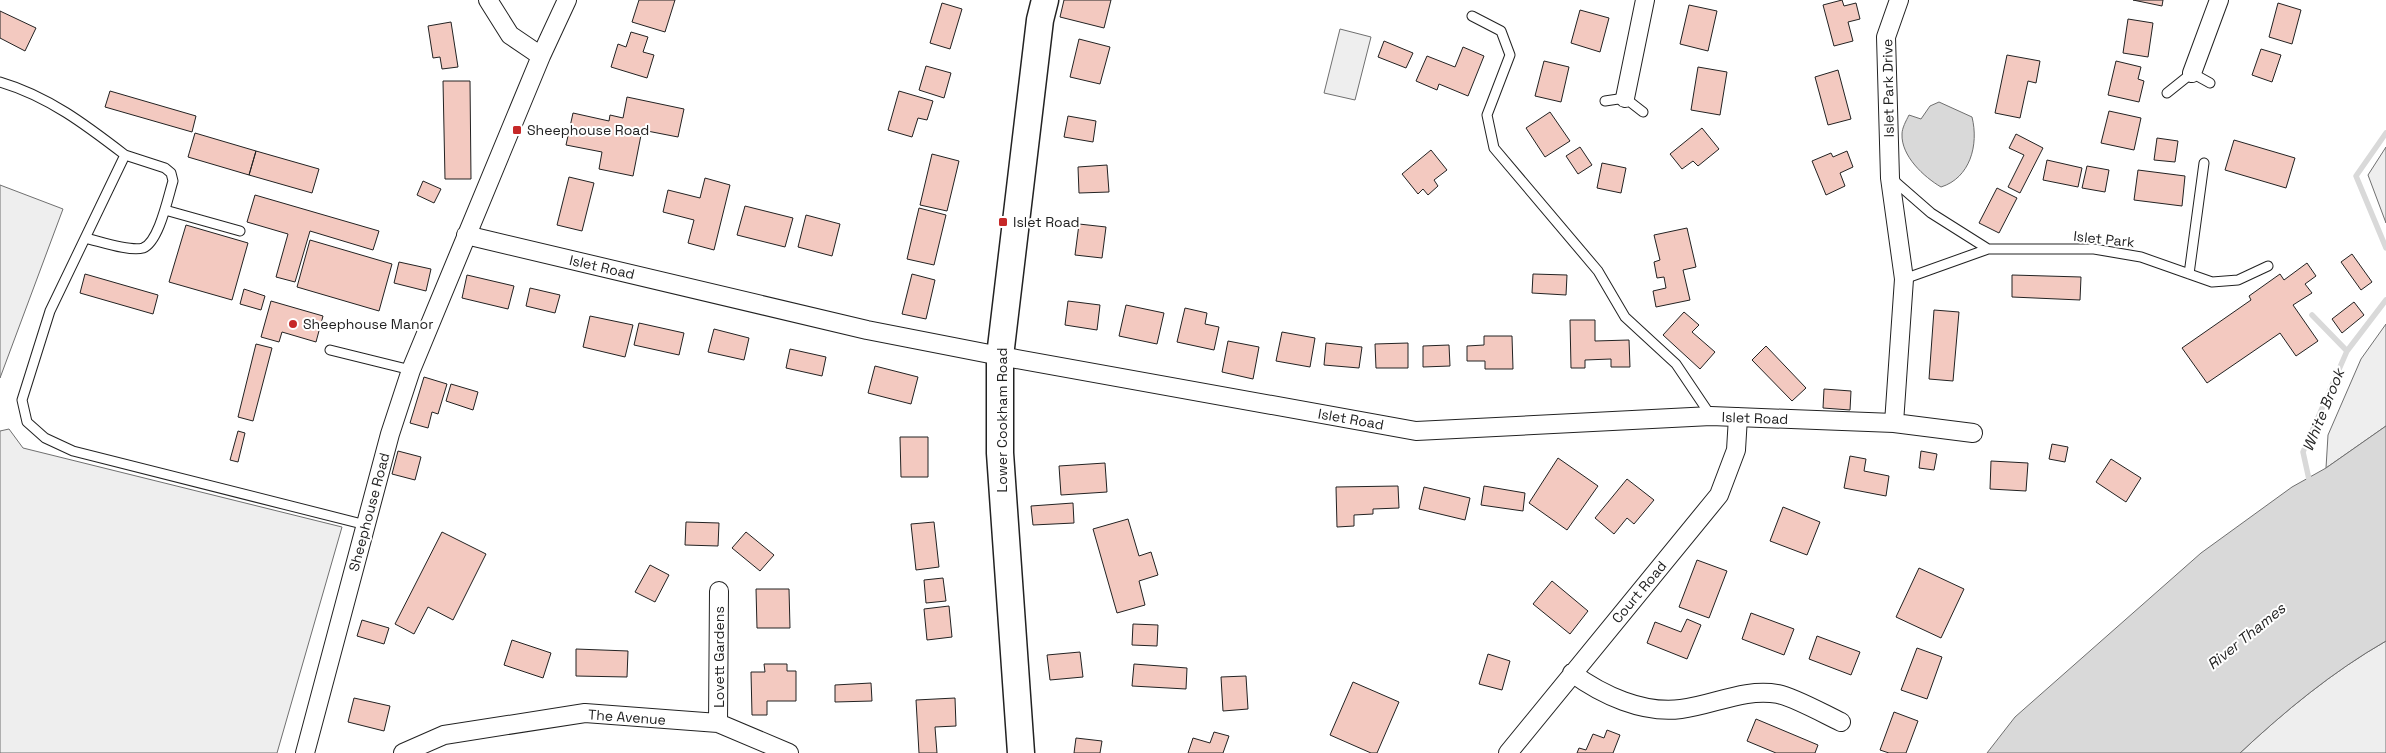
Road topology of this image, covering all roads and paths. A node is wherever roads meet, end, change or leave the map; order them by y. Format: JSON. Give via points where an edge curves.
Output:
{"nodes":[{"id":1,"x":488,"y":0,"type":"edge"},
{"id":2,"x":567,"y":0,"type":"edge"},
{"id":3,"x":1045,"y":0,"type":"edge"},
{"id":4,"x":1645,"y":0,"type":"edge"},
{"id":5,"x":1899,"y":0,"type":"edge"},
{"id":6,"x":2219,"y":0,"type":"edge"},
{"id":7,"x":1472,"y":16,"type":"dead end"},
{"id":8,"x":541,"y":56,"type":"junction"},
{"id":9,"x":2192,"y":73,"type":"junction"},
{"id":10,"x":0,"y":82,"type":"edge"},
{"id":11,"x":2210,"y":84,"type":"dead end"},
{"id":12,"x":2167,"y":93,"type":"dead end"},
{"id":13,"x":1625,"y":98,"type":"junction"},
{"id":14,"x":1605,"y":101,"type":"dead end"},
{"id":15,"x":1643,"y":112,"type":"dead end"},
{"id":16,"x":125,"y":155,"type":"junction"},
{"id":17,"x":2204,"y":162,"type":"dead end"},
{"id":18,"x":1890,"y":178,"type":"junction"},
{"id":19,"x":165,"y":210,"type":"junction"},
{"id":20,"x":240,"y":231,"type":"dead end"},
{"id":21,"x":466,"y":235,"type":"junction"},
{"id":22,"x":85,"y":238,"type":"junction"},
{"id":23,"x":1988,"y":249,"type":"junction"},
{"id":24,"x":2268,"y":266,"type":"dead end"},
{"id":25,"x":2189,"y":274,"type":"junction"},
{"id":26,"x":1904,"y":280,"type":"junction"},
{"id":27,"x":330,"y":350,"type":"dead end"},
{"id":28,"x":1000,"y":356,"type":"junction"},
{"id":29,"x":411,"y":370,"type":"junction"},
{"id":30,"x":1711,"y":416,"type":"junction"},
{"id":31,"x":1738,"y":417,"type":"junction"},
{"id":32,"x":1894,"y":424,"type":"junction"},
{"id":33,"x":1973,"y":433,"type":"dead end"},
{"id":34,"x":366,"y":525,"type":"junction"},
{"id":35,"x":719,"y":591,"type":"dead end"},
{"id":36,"x":1572,"y":673,"type":"junction"},
{"id":37,"x":1841,"y":722,"type":"dead end"},
{"id":38,"x":718,"y":723,"type":"junction"},
{"id":39,"x":305,"y":753,"type":"edge"},
{"id":40,"x":403,"y":753,"type":"edge"},
{"id":41,"x":789,"y":753,"type":"edge"},
{"id":42,"x":1021,"y":753,"type":"edge"},
{"id":43,"x":1508,"y":753,"type":"edge"}],
"edges":[{"from":1,"to":8,"type":"street","via":[[510,35]]},
{"from":2,"to":8,"type":"street","name":"Sheephouse Road"},
{"from":3,"to":28,"type":"main road","name":"Lower Cookham Road"},
{"from":4,"to":13,"type":"street"},
{"from":5,"to":18,"type":"street","name":"Islet Park Drive","via":[[1886,37]]},
{"from":6,"to":9,"type":"street"},
{"from":7,"to":30,"type":"lane","via":[[1501,31],[1510,55],[1487,116],[1494,148],[1598,271],[1625,317],[1676,364]]},
{"from":8,"to":21,"type":"street","name":"Sheephouse Road"},
{"from":9,"to":11,"type":"lane"},
{"from":9,"to":12,"type":"lane"},
{"from":10,"to":16,"type":"lane","via":[[41,97]]},
{"from":13,"to":14,"type":"lane"},
{"from":13,"to":15,"type":"lane"},
{"from":16,"to":19,"type":"lane","via":[[171,173],[173,182]]},
{"from":16,"to":22,"type":"lane"},
{"from":17,"to":25,"type":"lane"},
{"from":18,"to":23,"type":"lane","via":[[1931,213]]},
{"from":18,"to":26,"type":"street"},
{"from":19,"to":20,"type":"lane"},
{"from":19,"to":22,"type":"lane","via":[[152,241],[143,248]]},
{"from":21,"to":28,"type":"street","name":"Islet Road","via":[[867,330]]},
{"from":21,"to":29,"type":"street","name":"Sheephouse Road"},
{"from":22,"to":34,"type":"lane","via":[[47,320],[22,400],[27,422],[45,438],[73,451]]},
{"from":23,"to":25,"type":"lane","name":"Islet Park","via":[[2094,249],[2142,257]]},
{"from":23,"to":26,"type":"lane","name":"Islet Park"},
{"from":24,"to":25,"type":"lane","name":"Islet Park","via":[[2226,283]]},
{"from":26,"to":32,"type":"street"},
{"from":27,"to":29,"type":"lane"},
{"from":28,"to":30,"type":"street","name":"Islet Road","via":[[1416,431]]},
{"from":28,"to":42,"type":"main road","name":"Lower Cookham Road","via":[[1000,453]]},
{"from":29,"to":34,"type":"street","name":"Sheephouse Road"},
{"from":30,"to":31,"type":"street","name":"Islet Road"},
{"from":31,"to":32,"type":"street","name":"Islet Road"},
{"from":31,"to":36,"type":"street","name":"Court Road","via":[[1736,450],[1719,496]]},
{"from":32,"to":33,"type":"street","name":"Islet Road"},
{"from":34,"to":39,"type":"street","name":"Sheephouse Road"},
{"from":35,"to":38,"type":"street","name":"Lovett Gardens"},
{"from":36,"to":37,"type":"street","via":[[1593,688],[1646,708],[1681,709],[1748,693],[1779,694]]},
{"from":36,"to":43,"type":"street","name":"Court Road"},
{"from":38,"to":40,"type":"street","name":"The Avenue","via":[[585,713],[444,735]]},
{"from":38,"to":41,"type":"street","name":"The Avenue"}]}
